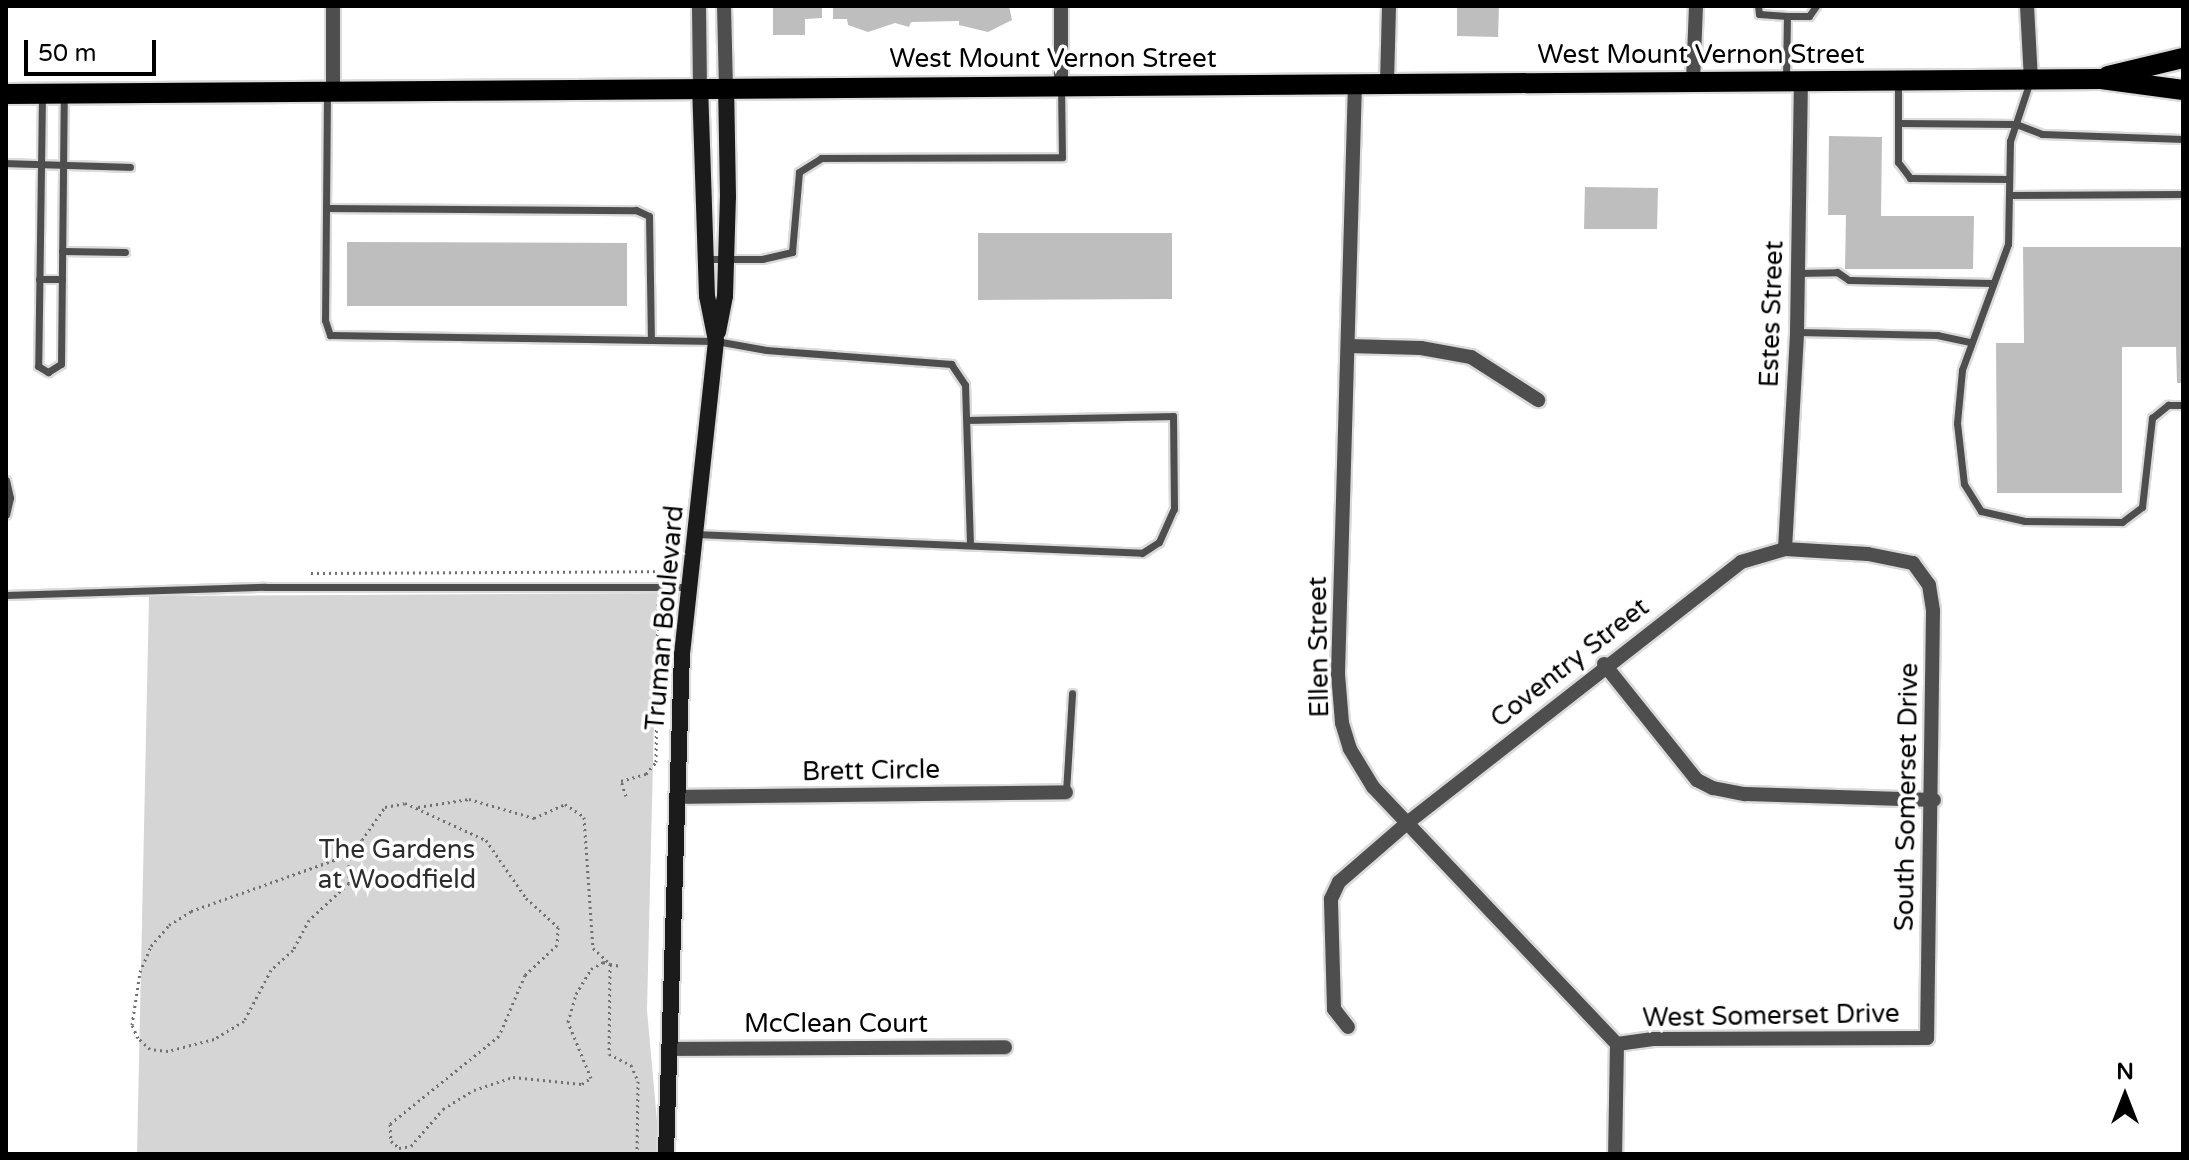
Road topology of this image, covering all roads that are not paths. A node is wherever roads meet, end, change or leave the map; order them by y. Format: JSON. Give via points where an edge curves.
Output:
{"nodes":[{"id":1,"x":333,"y":6,"type":"edge"},
{"id":2,"x":699,"y":6,"type":"edge"},
{"id":3,"x":724,"y":6,"type":"edge"},
{"id":4,"x":1061,"y":6,"type":"edge"},
{"id":5,"x":1389,"y":6,"type":"edge"},
{"id":6,"x":1696,"y":6,"type":"edge"},
{"id":7,"x":1758,"y":6,"type":"edge"},
{"id":8,"x":1816,"y":6,"type":"edge"},
{"id":9,"x":2027,"y":6,"type":"edge"},
{"id":10,"x":1787,"y":16,"type":"junction"},
{"id":11,"x":2183,"y":58,"type":"edge"},
{"id":12,"x":2031,"y":79,"type":"junction"},
{"id":13,"x":2101,"y":79,"type":"junction"},
{"id":14,"x":1898,"y":80,"type":"junction"},
{"id":15,"x":1693,"y":81,"type":"junction"},
{"id":16,"x":1794,"y":81,"type":"junction"},
{"id":17,"x":1355,"y":83,"type":"junction"},
{"id":18,"x":1387,"y":83,"type":"junction"},
{"id":19,"x":1061,"y":85,"type":"junction"},
{"id":20,"x":700,"y":87,"type":"junction"},
{"id":21,"x":726,"y":87,"type":"junction"},
{"id":22,"x":2183,"y":90,"type":"edge"},
{"id":23,"x":330,"y":91,"type":"junction"},
{"id":24,"x":6,"y":94,"type":"edge"},
{"id":25,"x":42,"y":94,"type":"junction"},
{"id":26,"x":64,"y":94,"type":"junction"},
{"id":27,"x":1898,"y":123,"type":"junction"},
{"id":28,"x":2016,"y":124,"type":"junction"},
{"id":29,"x":2183,"y":139,"type":"edge"},
{"id":30,"x":6,"y":163,"type":"edge"},
{"id":31,"x":41,"y":165,"type":"junction"},
{"id":32,"x":64,"y":166,"type":"junction"},
{"id":33,"x":130,"y":167,"type":"dead end"},
{"id":34,"x":2009,"y":179,"type":"junction"},
{"id":35,"x":2183,"y":194,"type":"edge"},
{"id":36,"x":2009,"y":195,"type":"junction"},
{"id":37,"x":326,"y":208,"type":"junction"},
{"id":38,"x":62,"y":251,"type":"junction"},
{"id":39,"x":125,"y":252,"type":"dead end"},
{"id":40,"x":705,"y":259,"type":"junction"},
{"id":41,"x":726,"y":259,"type":"junction"},
{"id":42,"x":1798,"y":273,"type":"junction"},
{"id":43,"x":39,"y":279,"type":"junction"},
{"id":44,"x":62,"y":279,"type":"junction"},
{"id":45,"x":1992,"y":283,"type":"junction"},
{"id":46,"x":1797,"y":332,"type":"junction"},
{"id":47,"x":651,"y":338,"type":"junction"},
{"id":48,"x":716,"y":341,"type":"junction"},
{"id":49,"x":1970,"y":342,"type":"junction"},
{"id":50,"x":1348,"y":346,"type":"junction"},
{"id":51,"x":1538,"y":400,"type":"dead end"},
{"id":52,"x":2183,"y":405,"type":"edge"},
{"id":53,"x":969,"y":420,"type":"junction"},
{"id":54,"x":6,"y":480,"type":"edge"},
{"id":55,"x":6,"y":515,"type":"edge"},
{"id":56,"x":694,"y":534,"type":"junction"},
{"id":57,"x":970,"y":545,"type":"junction"},
{"id":58,"x":1785,"y":549,"type":"junction"},
{"id":59,"x":1913,"y":563,"type":"joint"},
{"id":60,"x":687,"y":587,"type":"junction"},
{"id":61,"x":6,"y":595,"type":"edge"},
{"id":62,"x":1604,"y":664,"type":"junction"},
{"id":63,"x":1072,"y":693,"type":"dead end"},
{"id":64,"x":1066,"y":792,"type":"joint"},
{"id":65,"x":677,"y":797,"type":"junction"},
{"id":66,"x":1934,"y":800,"type":"junction"},
{"id":67,"x":1406,"y":824,"type":"junction"},
{"id":68,"x":1348,"y":1027,"type":"dead end"},
{"id":69,"x":1927,"y":1038,"type":"joint"},
{"id":70,"x":1617,"y":1044,"type":"junction"},
{"id":71,"x":1005,"y":1047,"type":"dead end"},
{"id":72,"x":668,"y":1049,"type":"junction"},
{"id":73,"x":666,"y":1154,"type":"edge"},
{"id":74,"x":1615,"y":1154,"type":"edge"}],
"edges":[{"from":1,"to":23,"type":"street"},
{"from":2,"to":20,"type":"street"},
{"from":3,"to":21,"type":"street"},
{"from":4,"to":19,"type":"street"},
{"from":5,"to":18,"type":"street"},
{"from":6,"to":15,"type":"street"},
{"from":7,"to":10,"type":"lane","via":[[1759,14]]},
{"from":8,"to":10,"type":"lane","via":[[1809,16]]},
{"from":9,"to":12,"type":"street"},
{"from":10,"to":16,"type":"lane"},
{"from":11,"to":13,"type":"main road","name":"West Mount Vernon Street"},
{"from":12,"to":13,"type":"main road","name":"West Mount Vernon Street"},
{"from":12,"to":14,"type":"main road","name":"West Mount Vernon Street"},
{"from":12,"to":28,"type":"lane"},
{"from":13,"to":22,"type":"main road","name":"West Mount Vernon Street"},
{"from":14,"to":16,"type":"main road","name":"West Mount Vernon Street"},
{"from":14,"to":27,"type":"lane"},
{"from":15,"to":16,"type":"main road","name":"West Mount Vernon Street"},
{"from":15,"to":18,"type":"main road","name":"West Mount Vernon Street"},
{"from":16,"to":42,"type":"street","name":"Estes Street"},
{"from":17,"to":18,"type":"main road","name":"West Mount Vernon Street"},
{"from":17,"to":19,"type":"main road","name":"West Mount Vernon Street"},
{"from":17,"to":50,"type":"street","name":"Ellen Street"},
{"from":19,"to":21,"type":"main road","name":"West Mount Vernon Street"},
{"from":19,"to":41,"type":"lane","via":[[1062,157],[821,158],[799,172],[792,252]]},
{"from":20,"to":21,"type":"main road","name":"West Mount Vernon Street"},
{"from":20,"to":23,"type":"main road","name":"West Mount Vernon Street"},
{"from":20,"to":40,"type":"street","name":"Truman Boulevard"},
{"from":21,"to":41,"type":"street"},
{"from":23,"to":26,"type":"main road","name":"West Mount Vernon Street"},
{"from":23,"to":37,"type":"lane"},
{"from":24,"to":25,"type":"main road","name":"West Mount Vernon Street"},
{"from":25,"to":26,"type":"main road","name":"West Mount Vernon Street"},
{"from":25,"to":31,"type":"lane"},
{"from":26,"to":32,"type":"lane"},
{"from":27,"to":28,"type":"lane"},
{"from":27,"to":34,"type":"lane","via":[[1898,162],[1910,178]]},
{"from":28,"to":29,"type":"lane","via":[[2042,134]]},
{"from":28,"to":34,"type":"lane"},
{"from":30,"to":31,"type":"lane"},
{"from":31,"to":32,"type":"lane"},
{"from":31,"to":43,"type":"lane"},
{"from":32,"to":33,"type":"lane"},
{"from":32,"to":38,"type":"lane"},
{"from":34,"to":36,"type":"lane"},
{"from":35,"to":36,"type":"lane"},
{"from":36,"to":45,"type":"lane","via":[[2008,244]]},
{"from":37,"to":47,"type":"lane","via":[[636,210],[649,216]]},
{"from":37,"to":47,"type":"lane","via":[[325,320],[330,335]]},
{"from":38,"to":39,"type":"lane"},
{"from":38,"to":44,"type":"lane"},
{"from":40,"to":41,"type":"lane"},
{"from":40,"to":48,"type":"street","name":"Truman Boulevard"},
{"from":41,"to":48,"type":"street"},
{"from":42,"to":45,"type":"lane","via":[[1837,272],[1849,280]]},
{"from":42,"to":46,"type":"street","name":"Estes Street"},
{"from":43,"to":44,"type":"lane"},
{"from":43,"to":44,"type":"lane","via":[[38,366],[48,372],[61,364]]},
{"from":45,"to":49,"type":"lane"},
{"from":46,"to":49,"type":"lane","via":[[1937,335]]},
{"from":46,"to":58,"type":"street","name":"Estes Street"},
{"from":47,"to":48,"type":"lane"},
{"from":48,"to":53,"type":"lane","via":[[766,350],[951,364],[965,385]]},
{"from":48,"to":56,"type":"street","name":"Truman Boulevard"},
{"from":49,"to":52,"type":"lane","via":[[1957,423],[1964,484],[1981,511],[2025,521],[2122,522],[2142,507],[2152,418],[2168,405]]},
{"from":50,"to":51,"type":"street","via":[[1421,348],[1471,357]]},
{"from":50,"to":67,"type":"street","name":"Ellen Street","via":[[1338,674],[1342,723],[1373,787]]},
{"from":53,"to":57,"type":"lane"},
{"from":53,"to":57,"type":"lane","via":[[1173,416],[1174,509],[1159,542],[1142,553]]},
{"from":54,"to":55,"type":"lane"},
{"from":56,"to":57,"type":"lane"},
{"from":56,"to":60,"type":"street","name":"Truman Boulevard"},
{"from":58,"to":59,"type":"street","name":"Coventry Street"},
{"from":58,"to":62,"type":"street","name":"Coventry Street","via":[[1728,569]]},
{"from":59,"to":66,"type":"street","name":"South Somerset Drive","via":[[1929,585],[1933,611]]},
{"from":60,"to":61,"type":"lane","via":[[265,587]]},
{"from":60,"to":65,"type":"street","name":"Truman Boulevard"},
{"from":62,"to":66,"type":"street","via":[[1697,780],[1713,788],[1745,794]]},
{"from":62,"to":67,"type":"street","name":"Coventry Street"},
{"from":63,"to":64,"type":"lane"},
{"from":64,"to":65,"type":"street","name":"Brett Circle"},
{"from":65,"to":72,"type":"street","name":"Truman Boulevard"},
{"from":66,"to":69,"type":"street","name":"South Somerset Drive"},
{"from":67,"to":68,"type":"street","name":"Coventry Street","via":[[1339,882],[1331,899],[1334,1009]]},
{"from":67,"to":70,"type":"street","name":"Ellen Street"},
{"from":69,"to":70,"type":"street","name":"West Somerset Drive","via":[[1653,1039]]},
{"from":70,"to":74,"type":"street"},
{"from":71,"to":72,"type":"street","name":"McClean Court"},
{"from":72,"to":73,"type":"street","name":"Truman Boulevard"}]}
